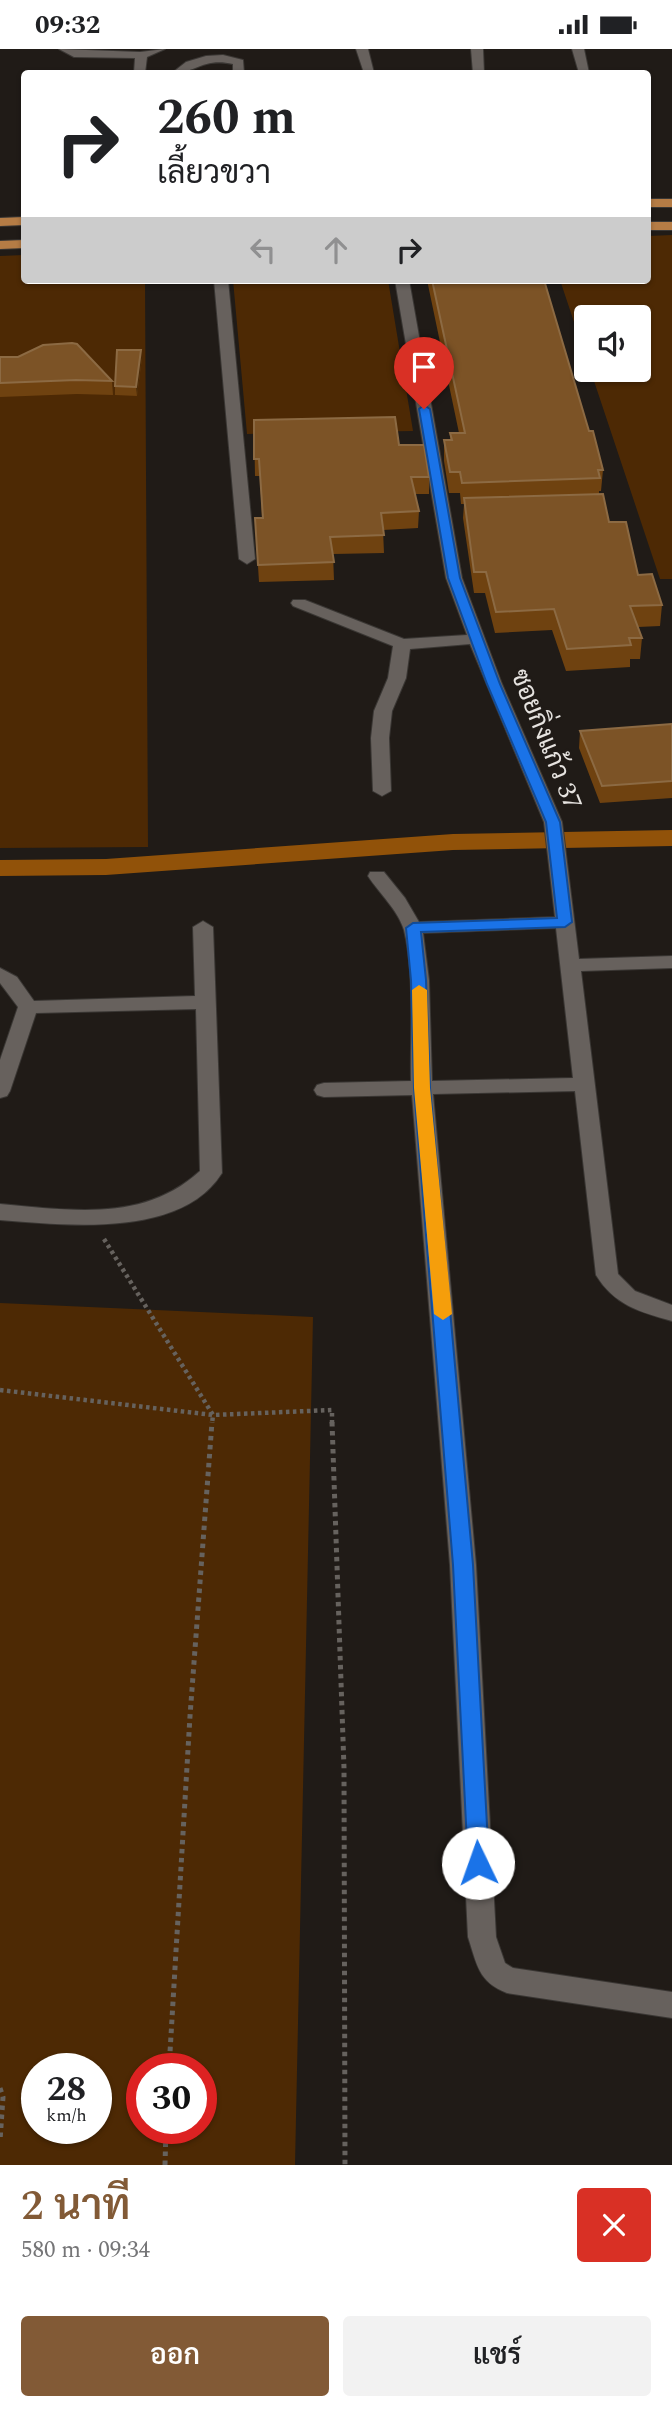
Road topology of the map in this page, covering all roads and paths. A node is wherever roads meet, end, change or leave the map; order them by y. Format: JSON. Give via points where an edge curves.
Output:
{"nodes":[{"id":1,"x":65,"y":49,"type":"edge"},
{"id":2,"x":159,"y":49,"type":"edge"},
{"id":3,"x":362,"y":49,"type":"edge"},
{"id":4,"x":477,"y":49,"type":"edge"},
{"id":5,"x":578,"y":49,"type":"edge"},
{"id":6,"x":141,"y":55,"type":"junction"},
{"id":7,"x":140,"y":70,"type":"edge"},
{"id":8,"x":181,"y":70,"type":"edge"},
{"id":9,"x":238,"y":70,"type":"edge"},
{"id":10,"x":368,"y":70,"type":"edge"},
{"id":11,"x":479,"y":70,"type":"edge"},
{"id":12,"x":583,"y":70,"type":"edge"},
{"id":13,"x":651,"y":203,"type":"edge"},
{"id":14,"x":672,"y":203,"type":"edge"},
{"id":15,"x":21,"y":221,"type":"edge"},
{"id":16,"x":0,"y":222,"type":"edge"},
{"id":17,"x":651,"y":226,"type":"edge"},
{"id":18,"x":672,"y":226,"type":"edge"},
{"id":19,"x":21,"y":244,"type":"edge"},
{"id":20,"x":0,"y":245,"type":"edge"},
{"id":21,"x":221,"y":284,"type":"edge"},
{"id":22,"x":403,"y":284,"type":"edge"},
{"id":23,"x":247,"y":559,"type":"dead end"},
{"id":24,"x":299,"y":603,"type":"dead end"},
{"id":25,"x":477,"y":639,"type":"junction"},
{"id":26,"x":402,"y":644,"type":"junction"},
{"id":27,"x":382,"y":791,"type":"dead end"},
{"id":28,"x":377,"y":876,"type":"dead end"},
{"id":29,"x":565,"y":922,"type":"junction"},
{"id":30,"x":203,"y":927,"type":"dead end"},
{"id":31,"x":413,"y":928,"type":"junction"},
{"id":32,"x":672,"y":962,"type":"edge"},
{"id":33,"x":570,"y":965,"type":"junction"},
{"id":34,"x":0,"y":974,"type":"edge"},
{"id":35,"x":204,"y":1002,"type":"junction"},
{"id":36,"x":28,"y":1007,"type":"junction"},
{"id":37,"x":586,"y":1084,"type":"junction"},
{"id":38,"x":422,"y":1088,"type":"junction"},
{"id":39,"x":324,"y":1090,"type":"dead end"},
{"id":40,"x":0,"y":1091,"type":"edge"},
{"id":41,"x":0,"y":1212,"type":"edge"},
{"id":42,"x":90,"y":1217,"type":"junction"},
{"id":43,"x":672,"y":1313,"type":"edge"},
{"id":44,"x":0,"y":1390,"type":"edge"},
{"id":45,"x":213,"y":1415,"type":"junction"},
{"id":46,"x":672,"y":2005,"type":"edge"},
{"id":47,"x":170,"y":2053,"type":"edge"},
{"id":48,"x":0,"y":2088,"type":"edge"},
{"id":49,"x":0,"y":2141,"type":"edge"},
{"id":50,"x":166,"y":2144,"type":"edge"},
{"id":51,"x":165,"y":2165,"type":"edge"},
{"id":52,"x":345,"y":2165,"type":"edge"}],
"edges":[{"from":1,"to":6,"type":"street","via":[[74,54]]},
{"from":2,"to":6,"type":"street"},
{"from":3,"to":10,"type":"street"},
{"from":4,"to":11,"type":"street"},
{"from":5,"to":12,"type":"street"},
{"from":6,"to":7,"type":"street"},
{"from":8,"to":9,"type":"street","via":[[192,63],[226,59],[239,62]]},
{"from":13,"to":14,"type":"main road"},
{"from":15,"to":16,"type":"main road"},
{"from":17,"to":18,"type":"main road"},
{"from":19,"to":20,"type":"main road"},
{"from":21,"to":23,"type":"street"},
{"from":22,"to":25,"type":"street","name":"ซอยกิ่งแก้ว 37","via":[[449,511],[454,578]]},
{"from":24,"to":26,"type":"street"},
{"from":25,"to":26,"type":"street"},
{"from":25,"to":29,"type":"street","name":"ซอยกิ่งแก้ว 37","via":[[553,822]]},
{"from":26,"to":27,"type":"street","via":[[397,678],[383,711]]},
{"from":28,"to":31,"type":"street"},
{"from":29,"to":31,"type":"street"},
{"from":29,"to":33,"type":"street","name":"ซอยกิ่งแก้ว 37"},
{"from":30,"to":35,"type":"street"},
{"from":31,"to":38,"type":"street"},
{"from":32,"to":33,"type":"street"},
{"from":33,"to":37,"type":"street","name":"ซอยกิ่งแก้ว 37"},
{"from":34,"to":36,"type":"street"},
{"from":35,"to":36,"type":"street"},
{"from":35,"to":42,"type":"street","via":[[211,1173],[180,1201],[129,1215]]},
{"from":36,"to":40,"type":"street"},
{"from":37,"to":38,"type":"street"},
{"from":37,"to":43,"type":"street","name":"ซอยกิ่งแก้ว 37","via":[[607,1275],[615,1289],[633,1301]]},
{"from":38,"to":39,"type":"street"},
{"from":38,"to":46,"type":"street","via":[[463,1565],[486,1956],[494,1971],[507,1980]]},
{"from":41,"to":42,"type":"street"},
{"from":42,"to":45,"type":"path"},
{"from":44,"to":45,"type":"path"},
{"from":45,"to":47,"type":"path"},
{"from":45,"to":52,"type":"path","via":[[332,1410],[344,1767]]},
{"from":48,"to":49,"type":"path"},
{"from":50,"to":51,"type":"path"}]}
